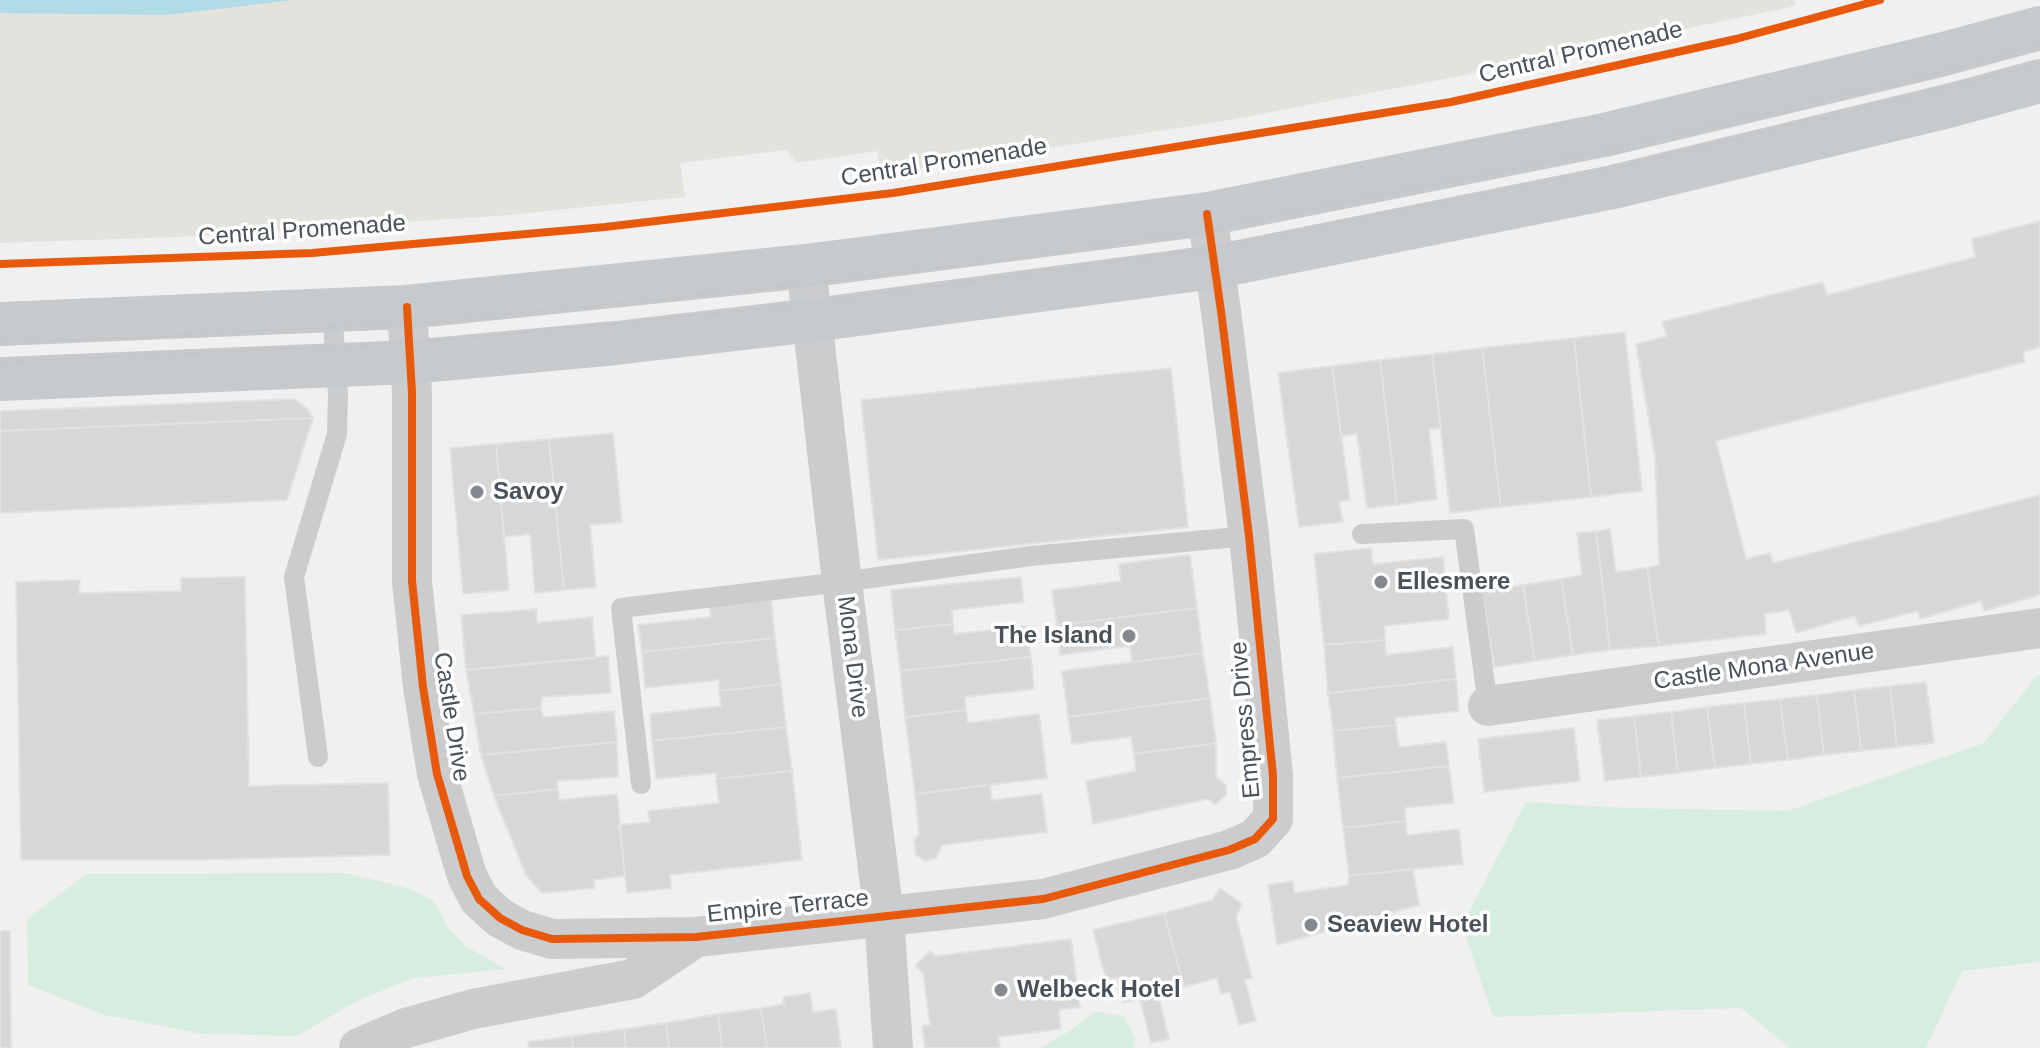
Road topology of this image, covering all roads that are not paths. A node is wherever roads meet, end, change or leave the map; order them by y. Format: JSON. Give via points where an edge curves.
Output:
{"nodes":[{"id":1,"x":2040,"y":28,"type":"edge"},
{"id":2,"x":2040,"y":81,"type":"edge"},
{"id":3,"x":1207,"y":214,"type":"junction"},
{"id":4,"x":806,"y":266,"type":"junction"},
{"id":5,"x":1214,"y":267,"type":"junction"},
{"id":6,"x":407,"y":307,"type":"junction"},
{"id":7,"x":332,"y":309,"type":"junction"},
{"id":8,"x":813,"y":320,"type":"junction"},
{"id":9,"x":0,"y":324,"type":"edge"},
{"id":10,"x":410,"y":362,"type":"junction"},
{"id":11,"x":336,"y":364,"type":"junction"},
{"id":12,"x":0,"y":379,"type":"edge"},
{"id":13,"x":1362,"y":534,"type":"dead end"},
{"id":14,"x":1249,"y":536,"type":"junction"},
{"id":15,"x":842,"y":582,"type":"junction"},
{"id":16,"x":2040,"y":628,"type":"edge"},
{"id":17,"x":1488,"y":706,"type":"joint"},
{"id":18,"x":318,"y":757,"type":"dead end"},
{"id":19,"x":641,"y":784,"type":"dead end"},
{"id":20,"x":884,"y":916,"type":"junction"},
{"id":21,"x":696,"y":937,"type":"junction"},
{"id":22,"x":359,"y":1048,"type":"edge"},
{"id":23,"x":893,"y":1048,"type":"edge"}],
"edges":[{"from":1,"to":3,"type":"main road","via":[[1604,135]]},
{"from":2,"to":5,"type":"main road","via":[[1613,187]]},
{"from":3,"to":4,"type":"main road"},
{"from":3,"to":5,"type":"street","name":"Empress Drive"},
{"from":4,"to":6,"type":"main road"},
{"from":4,"to":8,"type":"street","name":"Mona Drive"},
{"from":5,"to":8,"type":"main road"},
{"from":5,"to":14,"type":"street","name":"Empress Drive"},
{"from":6,"to":7,"type":"main road"},
{"from":6,"to":10,"type":"street","name":"Castle Drive"},
{"from":7,"to":9,"type":"main road"},
{"from":7,"to":11,"type":"lane"},
{"from":8,"to":10,"type":"main road"},
{"from":8,"to":15,"type":"street","name":"Mona Drive"},
{"from":10,"to":11,"type":"main road"},
{"from":10,"to":21,"type":"street","name":"Castle Drive","via":[[412,581],[423,687],[437,774],[467,876],[479,899],[500,918],[552,939]]},
{"from":11,"to":12,"type":"main road"},
{"from":11,"to":18,"type":"lane","via":[[337,434],[294,577]]},
{"from":13,"to":17,"type":"lane","via":[[1464,529]]},
{"from":14,"to":15,"type":"lane","via":[[1031,556]]},
{"from":14,"to":20,"type":"street","name":"Empress Drive","via":[[1273,776],[1273,819],[1255,839],[1043,899]]},
{"from":15,"to":19,"type":"lane","via":[[621,608]]},
{"from":15,"to":20,"type":"street","name":"Mona Drive"},
{"from":16,"to":17,"type":"street","name":"Castle Mona Avenue"},
{"from":20,"to":21,"type":"street","name":"Empire Terrace"},
{"from":20,"to":23,"type":"street","name":"Mona Drive"},
{"from":21,"to":22,"type":"street","name":"Empire Terrace","via":[[633,979],[473,1009]]}]}
